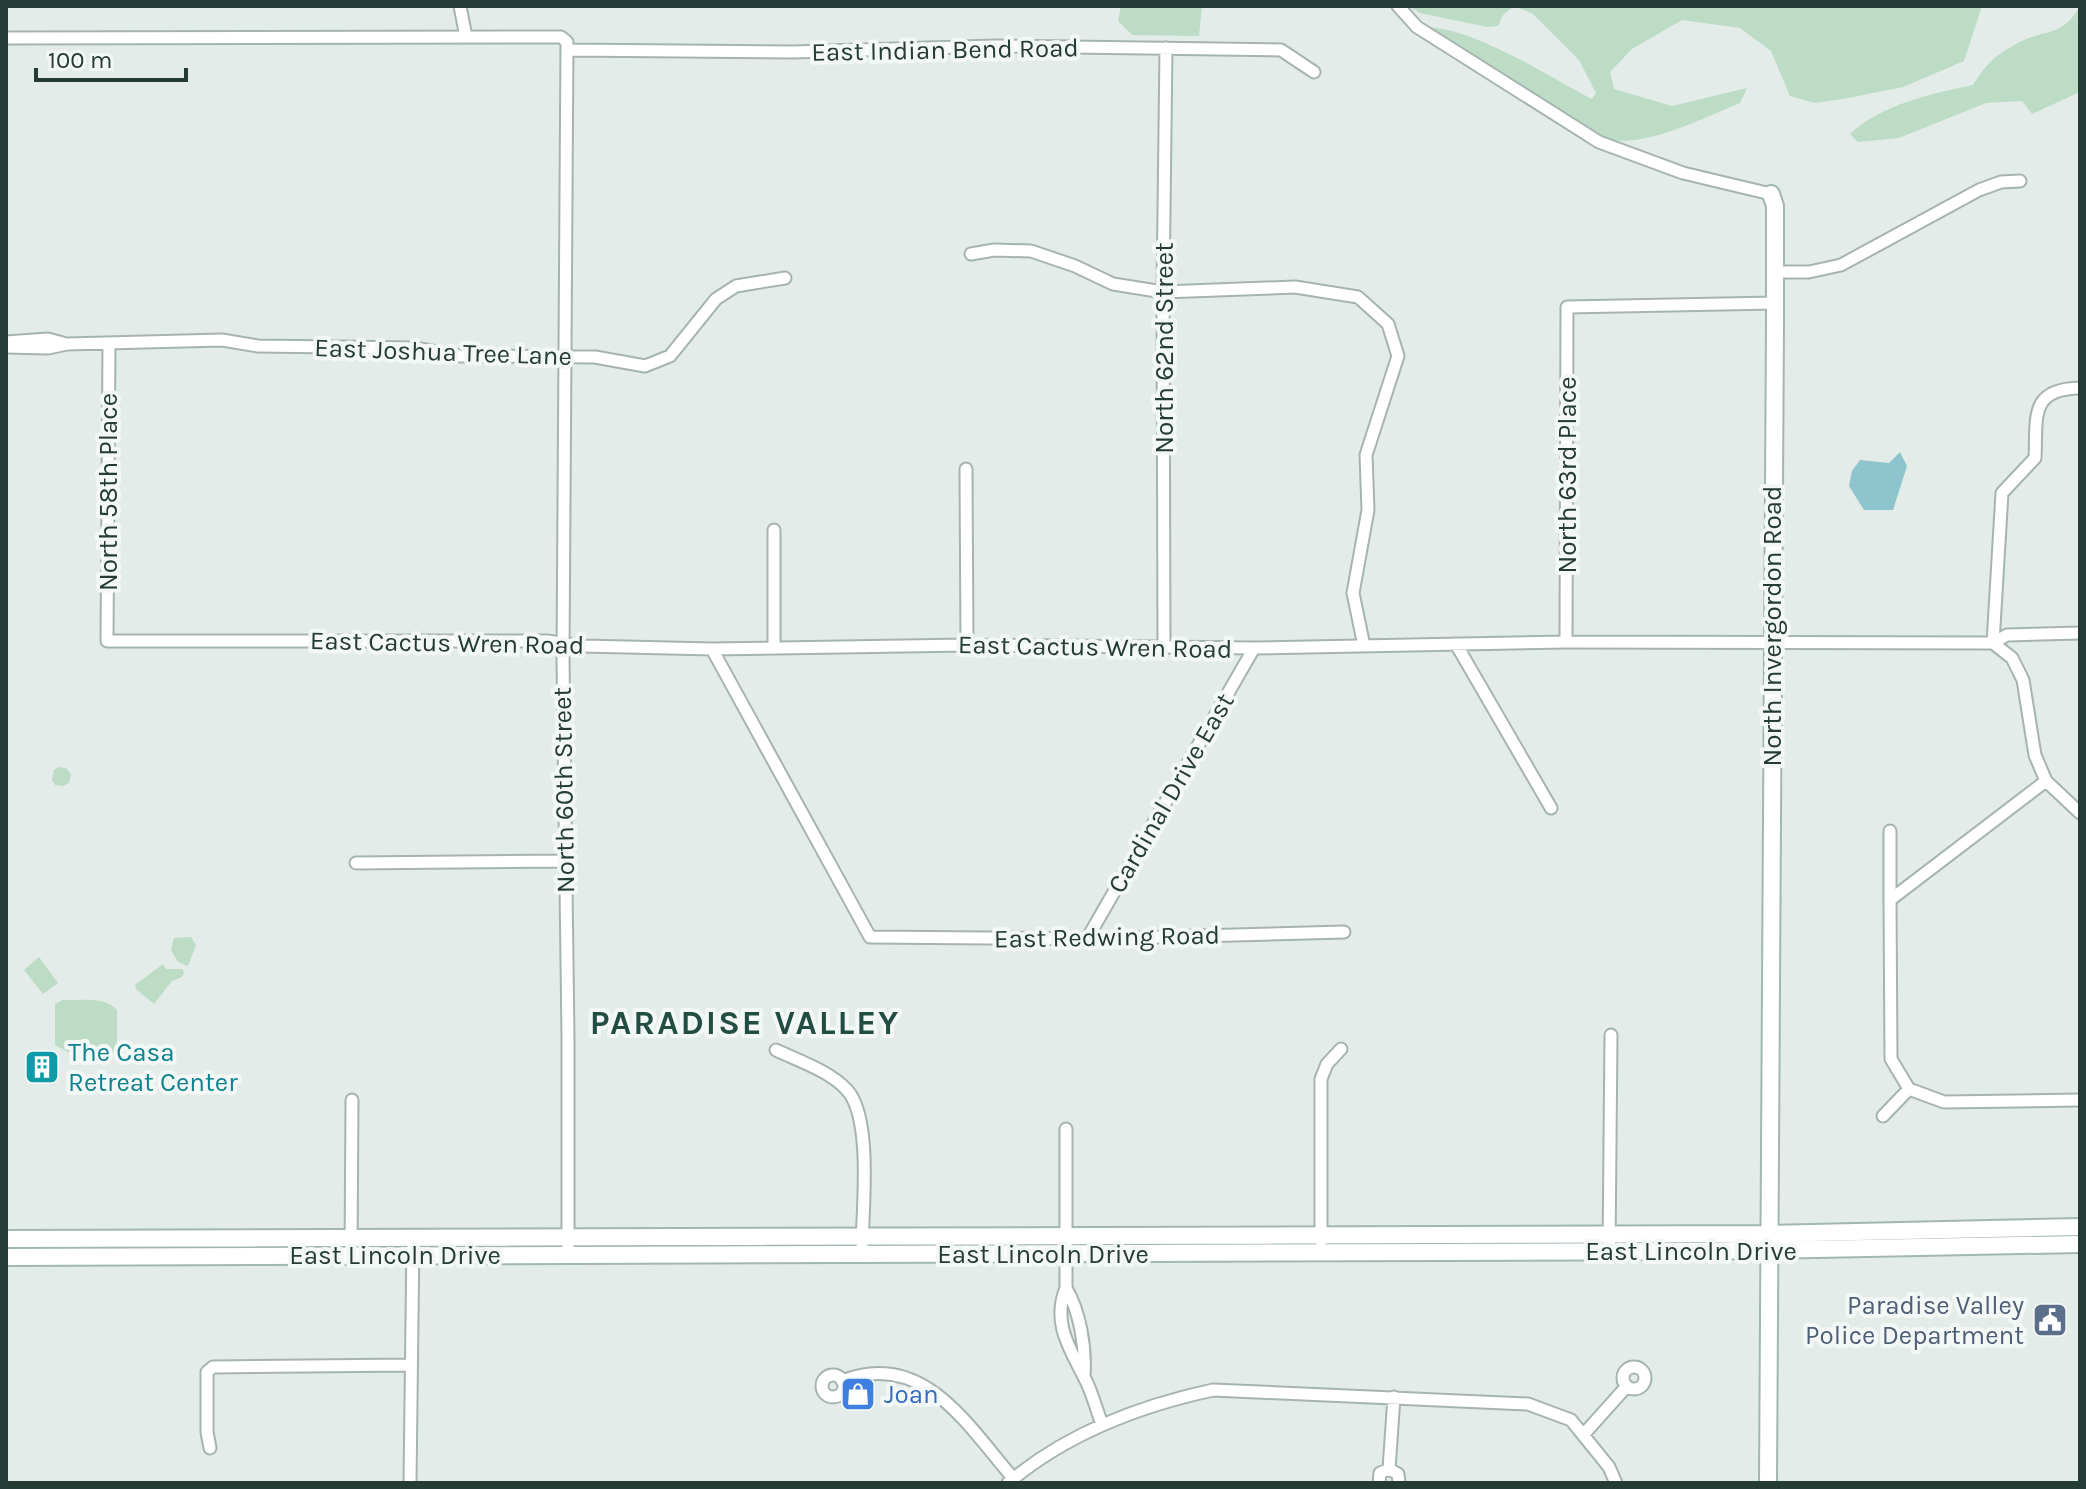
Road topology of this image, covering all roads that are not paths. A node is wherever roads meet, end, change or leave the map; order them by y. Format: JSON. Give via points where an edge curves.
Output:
{"nodes":[{"id":1,"x":460,"y":6,"type":"edge"},
{"id":2,"x":1398,"y":6,"type":"edge"},
{"id":3,"x":466,"y":37,"type":"junction"},
{"id":4,"x":6,"y":38,"type":"edge"},
{"id":5,"x":566,"y":45,"type":"junction"},
{"id":6,"x":1166,"y":48,"type":"junction"},
{"id":7,"x":1314,"y":72,"type":"dead end"},
{"id":8,"x":2020,"y":181,"type":"dead end"},
{"id":9,"x":1771,"y":194,"type":"joint"},
{"id":10,"x":971,"y":254,"type":"dead end"},
{"id":11,"x":1775,"y":272,"type":"junction"},
{"id":12,"x":785,"y":278,"type":"dead end"},
{"id":13,"x":1163,"y":292,"type":"junction"},
{"id":14,"x":1775,"y":303,"type":"junction"},
{"id":15,"x":109,"y":343,"type":"junction"},
{"id":16,"x":6,"y":344,"type":"edge"},
{"id":17,"x":565,"y":356,"type":"junction"},
{"id":18,"x":2080,"y":388,"type":"edge"},
{"id":19,"x":966,"y":469,"type":"dead end"},
{"id":20,"x":774,"y":530,"type":"dead end"},
{"id":21,"x":2080,"y":633,"type":"edge"},
{"id":22,"x":107,"y":641,"type":"joint"},
{"id":23,"x":1771,"y":641,"type":"junction"},
{"id":24,"x":1566,"y":642,"type":"junction"},
{"id":25,"x":563,"y":643,"type":"junction"},
{"id":26,"x":1993,"y":643,"type":"junction"},
{"id":27,"x":1456,"y":644,"type":"junction"},
{"id":28,"x":967,"y":645,"type":"junction"},
{"id":29,"x":1364,"y":646,"type":"junction"},
{"id":30,"x":774,"y":647,"type":"junction"},
{"id":31,"x":1164,"y":648,"type":"junction"},
{"id":32,"x":1254,"y":648,"type":"junction"},
{"id":33,"x":712,"y":649,"type":"junction"},
{"id":34,"x":2046,"y":781,"type":"junction"},
{"id":35,"x":1551,"y":808,"type":"dead end"},
{"id":36,"x":2080,"y":813,"type":"edge"},
{"id":37,"x":1890,"y":831,"type":"dead end"},
{"id":38,"x":565,"y":861,"type":"junction"},
{"id":39,"x":356,"y":863,"type":"dead end"},
{"id":40,"x":1890,"y":900,"type":"junction"},
{"id":41,"x":1344,"y":932,"type":"dead end"},
{"id":42,"x":1087,"y":939,"type":"junction"},
{"id":43,"x":1611,"y":1035,"type":"dead end"},
{"id":44,"x":1341,"y":1049,"type":"dead end"},
{"id":45,"x":776,"y":1050,"type":"dead end"},
{"id":46,"x":1909,"y":1089,"type":"junction"},
{"id":47,"x":352,"y":1100,"type":"dead end"},
{"id":48,"x":2080,"y":1100,"type":"edge"},
{"id":49,"x":1883,"y":1116,"type":"dead end"},
{"id":50,"x":1066,"y":1129,"type":"dead end"},
{"id":51,"x":2080,"y":1227,"type":"edge"},
{"id":52,"x":1321,"y":1236,"type":"junction"},
{"id":53,"x":862,"y":1237,"type":"junction"},
{"id":54,"x":699,"y":1238,"type":"junction"},
{"id":55,"x":6,"y":1239,"type":"edge"},
{"id":56,"x":1944,"y":1239,"type":"junction"},
{"id":57,"x":1769,"y":1242,"type":"junction"},
{"id":58,"x":1609,"y":1243,"type":"junction"},
{"id":59,"x":2080,"y":1244,"type":"edge"},
{"id":60,"x":1065,"y":1245,"type":"junction"},
{"id":61,"x":351,"y":1246,"type":"junction"},
{"id":62,"x":413,"y":1246,"type":"junction"},
{"id":63,"x":568,"y":1246,"type":"junction"},
{"id":64,"x":1321,"y":1253,"type":"junction"},
{"id":65,"x":699,"y":1255,"type":"junction"},
{"id":66,"x":862,"y":1255,"type":"junction"},
{"id":67,"x":6,"y":1257,"type":"edge"},
{"id":68,"x":410,"y":1365,"type":"junction"},
{"id":69,"x":842,"y":1381,"type":"dead end"},
{"id":70,"x":1627,"y":1386,"type":"dead end"},
{"id":71,"x":1394,"y":1397,"type":"junction"},
{"id":72,"x":1102,"y":1424,"type":"junction"},
{"id":73,"x":1584,"y":1434,"type":"junction"},
{"id":74,"x":210,"y":1448,"type":"dead end"},
{"id":75,"x":1389,"y":1469,"type":"junction"},
{"id":76,"x":1011,"y":1481,"type":"edge"},
{"id":77,"x":410,"y":1483,"type":"edge"},
{"id":78,"x":1379,"y":1483,"type":"edge"},
{"id":79,"x":1399,"y":1483,"type":"edge"},
{"id":80,"x":1616,"y":1483,"type":"edge"},
{"id":81,"x":1768,"y":1483,"type":"edge"}],
"edges":[{"from":1,"to":3,"type":"street"},
{"from":2,"to":9,"type":"street","name":"North Invergordon Road","via":[[1417,27],[1599,142],[1683,173]]},
{"from":3,"to":4,"type":"street","name":"East Indian Bend Road"},
{"from":3,"to":5,"type":"street","name":"East Indian Bend Road","via":[[561,37]]},
{"from":5,"to":6,"type":"street","name":"East Indian Bend Road","via":[[793,52]]},
{"from":5,"to":17,"type":"street","name":"North 60th Street"},
{"from":6,"to":7,"type":"street","name":"East Indian Bend Road","via":[[1281,50]]},
{"from":6,"to":13,"type":"street","name":"North 62nd Street"},
{"from":8,"to":11,"type":"street","via":[[1979,190],[1827,270]]},
{"from":9,"to":11,"type":"main road","name":"North Invergordon Road"},
{"from":10,"to":13,"type":"street","via":[[1031,251],[1113,284]]},
{"from":11,"to":14,"type":"main road","name":"North Invergordon Road"},
{"from":12,"to":17,"type":"street","name":"East Joshua Tree Lane","via":[[736,286],[716,299],[680,347],[659,362],[645,366]]},
{"from":13,"to":29,"type":"street","via":[[1295,287],[1358,297],[1388,324],[1398,356],[1366,455],[1368,510],[1353,593]]},
{"from":13,"to":31,"type":"street","name":"North 62nd Street"},
{"from":14,"to":23,"type":"main road","name":"North Invergordon Road"},
{"from":14,"to":24,"type":"street","name":"North 63rd Place","via":[[1567,307]]},
{"from":15,"to":16,"type":"street","name":"East Joshua Tree Lane","via":[[48,339]]},
{"from":15,"to":17,"type":"street","name":"East Joshua Tree Lane","via":[[222,340],[258,346],[414,348],[460,356]]},
{"from":15,"to":22,"type":"street","name":"North 58th Place"},
{"from":17,"to":25,"type":"street","name":"North 60th Street"},
{"from":18,"to":26,"type":"street","via":[[2059,389],[2044,398],[2035,458],[2002,493]]},
{"from":19,"to":28,"type":"street"},
{"from":20,"to":30,"type":"street"},
{"from":21,"to":26,"type":"street","name":"East Cactus Wren Road","via":[[2007,635]]},
{"from":22,"to":25,"type":"street","name":"East Cactus Wren Road"},
{"from":23,"to":24,"type":"street","name":"East Cactus Wren Road"},
{"from":23,"to":26,"type":"street","name":"East Cactus Wren Road"},
{"from":23,"to":57,"type":"main road","name":"North Invergordon Road"},
{"from":24,"to":27,"type":"street","name":"East Cactus Wren Road"},
{"from":25,"to":33,"type":"street","name":"East Cactus Wren Road"},
{"from":25,"to":38,"type":"street","name":"North 60th Street"},
{"from":26,"to":34,"type":"street","via":[[2012,658],[2023,680],[2035,755]]},
{"from":27,"to":29,"type":"street","name":"East Cactus Wren Road"},
{"from":27,"to":35,"type":"street"},
{"from":28,"to":30,"type":"street","name":"East Cactus Wren Road"},
{"from":28,"to":31,"type":"street","name":"East Cactus Wren Road"},
{"from":29,"to":32,"type":"street","name":"East Cactus Wren Road"},
{"from":30,"to":33,"type":"street","name":"East Cactus Wren Road"},
{"from":31,"to":32,"type":"street","name":"East Cactus Wren Road"},
{"from":32,"to":42,"type":"street","name":"Cardinal Drive East"},
{"from":33,"to":42,"type":"street","name":"East Redwing Road","via":[[870,937]]},
{"from":34,"to":36,"type":"street"},
{"from":34,"to":40,"type":"street"},
{"from":37,"to":40,"type":"street"},
{"from":38,"to":39,"type":"street"},
{"from":38,"to":63,"type":"street","name":"North 60th Street"},
{"from":40,"to":46,"type":"street","via":[[1891,1059]]},
{"from":41,"to":42,"type":"street","name":"East Redwing Road"},
{"from":43,"to":58,"type":"street"},
{"from":44,"to":52,"type":"street","via":[[1321,1079]]},
{"from":45,"to":53,"type":"street","via":[[833,1079],[855,1101],[863,1129]]},
{"from":46,"to":48,"type":"street","via":[[1944,1102]]},
{"from":46,"to":49,"type":"street"},
{"from":47,"to":61,"type":"street"},
{"from":50,"to":60,"type":"street"},
{"from":51,"to":56,"type":"main road","name":"East Lincoln Drive"},
{"from":52,"to":58,"type":"main road","name":"East Lincoln Drive"},
{"from":52,"to":60,"type":"main road","name":"East Lincoln Drive"},
{"from":52,"to":64,"type":"street"},
{"from":53,"to":54,"type":"main road","name":"East Lincoln Drive"},
{"from":53,"to":60,"type":"main road","name":"East Lincoln Drive"},
{"from":53,"to":66,"type":"street"},
{"from":54,"to":63,"type":"main road","name":"East Lincoln Drive"},
{"from":54,"to":65,"type":"main road"},
{"from":55,"to":61,"type":"main road","name":"East Lincoln Drive"},
{"from":56,"to":57,"type":"main road","name":"East Lincoln Drive"},
{"from":56,"to":59,"type":"main road","name":"East Lincoln Drive"},
{"from":57,"to":58,"type":"main road","name":"East Lincoln Drive"},
{"from":57,"to":81,"type":"main road","name":"North Invergordon Road"},
{"from":58,"to":64,"type":"main road","name":"East Lincoln Drive"},
{"from":60,"to":64,"type":"main road","name":"East Lincoln Drive"},
{"from":60,"to":66,"type":"main road","name":"East Lincoln Drive"},
{"from":60,"to":72,"type":"street","via":[[1063,1328]]},
{"from":61,"to":62,"type":"main road","name":"East Lincoln Drive"},
{"from":61,"to":67,"type":"main road","name":"East Lincoln Drive"},
{"from":62,"to":63,"type":"main road","name":"East Lincoln Drive"},
{"from":62,"to":68,"type":"street"},
{"from":63,"to":65,"type":"main road","name":"East Lincoln Drive"},
{"from":65,"to":66,"type":"main road","name":"East Lincoln Drive"},
{"from":68,"to":74,"type":"street","via":[[213,1367],[207,1372]]},
{"from":68,"to":77,"type":"street"},
{"from":69,"to":76,"type":"street","via":[[882,1372],[924,1384]]},
{"from":70,"to":73,"type":"street"},
{"from":71,"to":72,"type":"street","via":[[1213,1390]]},
{"from":71,"to":73,"type":"street","via":[[1528,1404],[1571,1420]]},
{"from":71,"to":75,"type":"street"},
{"from":72,"to":76,"type":"street","via":[[1043,1455]]},
{"from":73,"to":80,"type":"street"},
{"from":75,"to":78,"type":"street","via":[[1380,1473]]},
{"from":75,"to":79,"type":"street","via":[[1398,1474]]}]}
